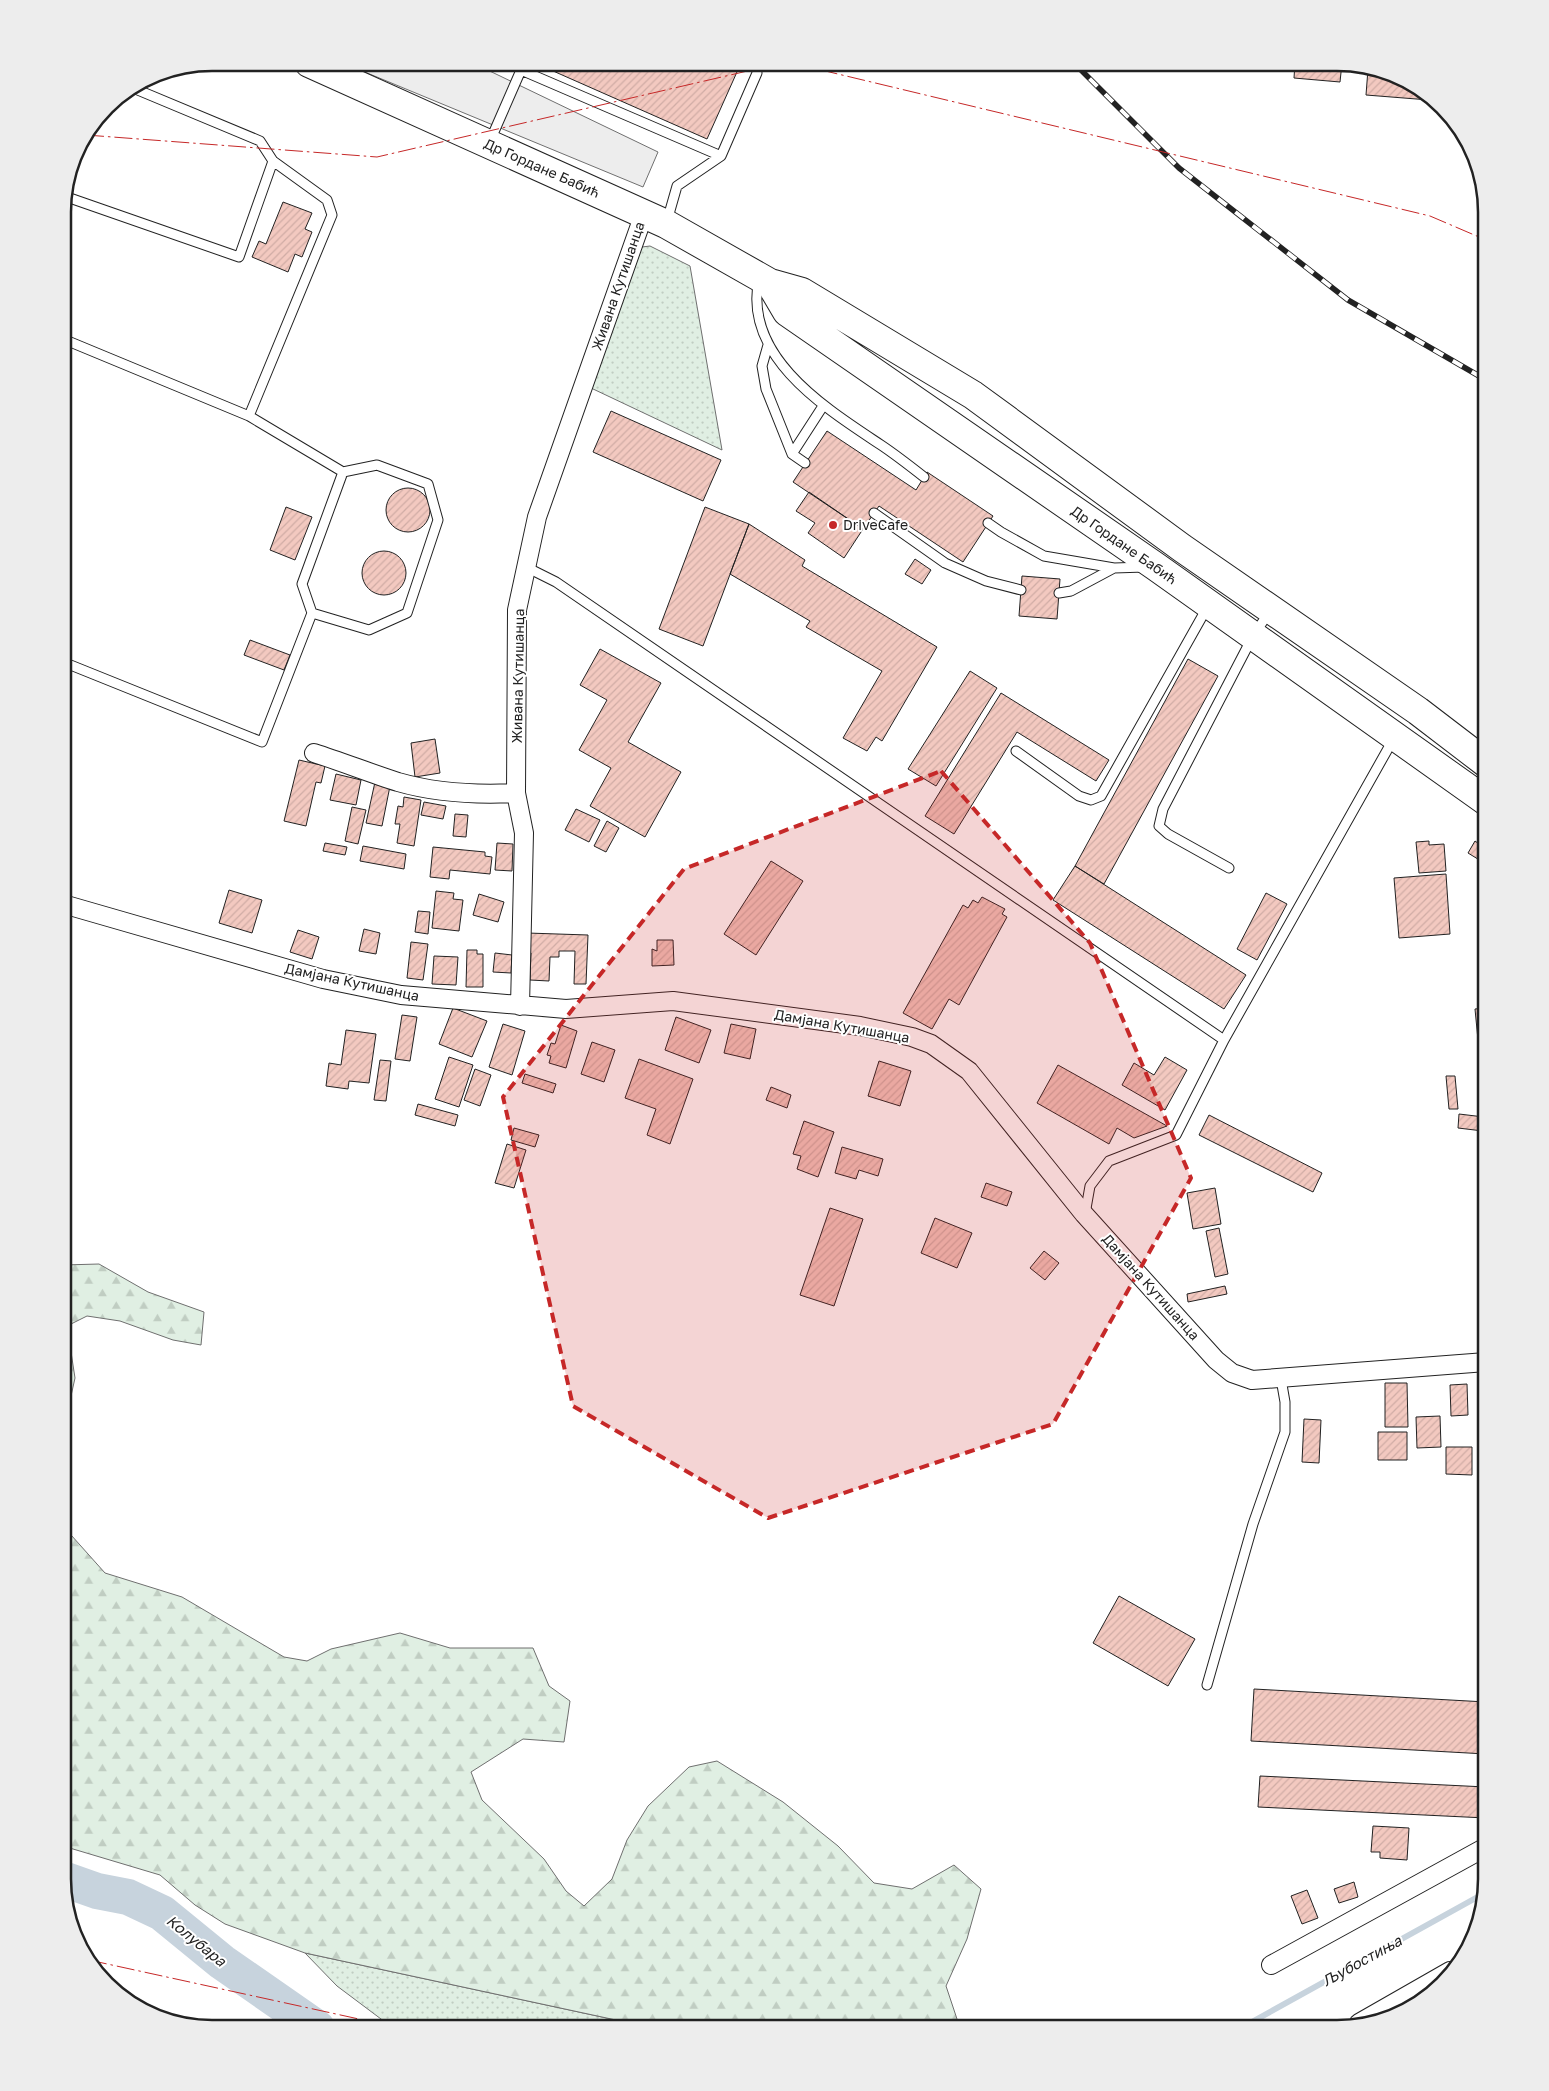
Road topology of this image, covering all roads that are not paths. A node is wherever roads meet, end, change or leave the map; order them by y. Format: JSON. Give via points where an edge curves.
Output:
{"nodes":[{"id":1,"x":336,"y":72,"type":"edge"},
{"id":2,"x":519,"y":72,"type":"edge"},
{"id":3,"x":535,"y":72,"type":"edge"},
{"id":4,"x":757,"y":72,"type":"dead end"},
{"id":5,"x":144,"y":89,"type":"edge"},
{"id":6,"x":488,"y":145,"type":"junction"},
{"id":7,"x":721,"y":156,"type":"junction"},
{"id":8,"x":273,"y":161,"type":"junction"},
{"id":9,"x":72,"y":199,"type":"edge"},
{"id":10,"x":655,"y":219,"type":"junction"},
{"id":11,"x":765,"y":280,"type":"junction"},
{"id":12,"x":72,"y":343,"type":"edge"},
{"id":13,"x":768,"y":345,"type":"junction"},
{"id":14,"x":823,"y":406,"type":"junction"},
{"id":15,"x":249,"y":416,"type":"junction"},
{"id":16,"x":792,"y":454,"type":"junction"},
{"id":17,"x":805,"y":463,"type":"dead end"},
{"id":18,"x":343,"y":472,"type":"junction"},
{"id":19,"x":924,"y":477,"type":"dead end"},
{"id":20,"x":874,"y":513,"type":"dead end"},
{"id":21,"x":988,"y":523,"type":"dead end"},
{"id":22,"x":1156,"y":566,"type":"junction"},
{"id":23,"x":526,"y":567,"type":"junction"},
{"id":24,"x":1114,"y":568,"type":"junction"},
{"id":25,"x":1021,"y":590,"type":"dead end"},
{"id":26,"x":1059,"y":592,"type":"dead end"},
{"id":27,"x":1209,"y":604,"type":"junction"},
{"id":28,"x":1271,"y":610,"type":"junction"},
{"id":29,"x":312,"y":613,"type":"junction"},
{"id":30,"x":1254,"y":636,"type":"junction"},
{"id":31,"x":72,"y":666,"type":"edge"},
{"id":32,"x":1395,"y":735,"type":"junction"},
{"id":33,"x":1016,"y":751,"type":"dead end"},
{"id":34,"x":314,"y":753,"type":"dead end"},
{"id":35,"x":1478,"y":757,"type":"edge"},
{"id":36,"x":516,"y":793,"type":"junction"},
{"id":37,"x":1478,"y":795,"type":"edge"},
{"id":38,"x":1229,"y":868,"type":"dead end"},
{"id":39,"x":72,"y":906,"type":"edge"},
{"id":40,"x":520,"y":1006,"type":"junction"},
{"id":41,"x":1224,"y":1040,"type":"junction"},
{"id":42,"x":1084,"y":1214,"type":"junction"},
{"id":43,"x":1478,"y":1363,"type":"edge"},
{"id":44,"x":1281,"y":1379,"type":"junction"},
{"id":45,"x":1207,"y":1685,"type":"dead end"},
{"id":46,"x":1478,"y":1850,"type":"edge"},
{"id":47,"x":1272,"y":1965,"type":"dead end"},
{"id":48,"x":1436,"y":1979,"type":"edge"},
{"id":49,"x":1374,"y":2014,"type":"edge"}],
"edges":[{"from":1,"to":6,"type":"main road","name":"Др Гордане Бабић"},
{"from":2,"to":6,"type":"lane"},
{"from":3,"to":7,"type":"lane"},
{"from":4,"to":7,"type":"lane"},
{"from":5,"to":8,"type":"lane","via":[[260,141]]},
{"from":6,"to":10,"type":"main road","name":"Др Гордане Бабић"},
{"from":7,"to":10,"type":"lane","via":[[677,186]]},
{"from":8,"to":9,"type":"lane","via":[[239,257]]},
{"from":8,"to":15,"type":"lane","via":[[327,200],[332,215]]},
{"from":10,"to":11,"type":"main road","name":"Др Гордане Бабић"},
{"from":10,"to":23,"type":"street","name":"Живана Кутишанца","via":[[537,517]]},
{"from":11,"to":13,"type":"lane","via":[[756,294]]},
{"from":11,"to":22,"type":"main road","name":"Др Гордане Бабић","via":[[787,312]]},
{"from":11,"to":28,"type":"main road","name":"Др Гордане Бабић","via":[[802,292],[973,395]]},
{"from":12,"to":15,"type":"lane"},
{"from":13,"to":14,"type":"lane","via":[[781,364]]},
{"from":13,"to":16,"type":"lane","via":[[762,366],[766,389]]},
{"from":14,"to":16,"type":"lane"},
{"from":14,"to":19,"type":"lane"},
{"from":15,"to":18,"type":"lane"},
{"from":16,"to":17,"type":"lane"},
{"from":18,"to":29,"type":"lane","via":[[302,584]]},
{"from":18,"to":29,"type":"lane","via":[[377,465],[428,484],[438,520],[407,613],[369,630]]},
{"from":20,"to":25,"type":"lane","via":[[945,563],[986,581]]},
{"from":21,"to":24,"type":"lane","via":[[1044,556]]},
{"from":22,"to":24,"type":"lane"},
{"from":22,"to":27,"type":"main road","name":"Др Гордане Бабић"},
{"from":23,"to":36,"type":"street","name":"Живана Кутишанца","via":[[518,610]]},
{"from":23,"to":41,"type":"lane","via":[[556,582]]},
{"from":24,"to":26,"type":"lane","via":[[1071,591]]},
{"from":27,"to":30,"type":"main road","name":"Др Гордане Бабић"},
{"from":27,"to":33,"type":"lane","via":[[1101,796],[1091,800],[1079,796]]},
{"from":28,"to":30,"type":"lane"},
{"from":28,"to":35,"type":"main road","name":"Др Гордане Бабић","via":[[1418,711]]},
{"from":29,"to":31,"type":"lane","via":[[262,742]]},
{"from":30,"to":32,"type":"main road","name":"Др Гордане Бабић"},
{"from":30,"to":38,"type":"lane","via":[[1163,809],[1159,826]]},
{"from":32,"to":37,"type":"main road","name":"Др Гордане Бабић"},
{"from":32,"to":41,"type":"lane"},
{"from":34,"to":36,"type":"street","via":[[398,782],[423,787],[466,794]]},
{"from":36,"to":40,"type":"street","name":"Живана Кутишанца","via":[[524,833]]},
{"from":39,"to":40,"type":"street","name":"Дамјана Кутишанца","via":[[323,979],[401,995]]},
{"from":40,"to":42,"type":"street","name":"Дамјана Кутишанца","via":[[566,1010],[674,1001],[860,1026],[931,1044],[969,1072]]},
{"from":41,"to":42,"type":"lane","via":[[1176,1135],[1109,1161],[1090,1186]]},
{"from":42,"to":44,"type":"street","name":"Дамјана Кутишанца","via":[[1216,1360],[1232,1372],[1252,1380]]},
{"from":43,"to":44,"type":"street","name":"Дамјана Кутишанца"},
{"from":44,"to":45,"type":"lane","via":[[1285,1432],[1253,1524]]},
{"from":46,"to":47,"type":"street"},
{"from":48,"to":49,"type":"street"}]}
